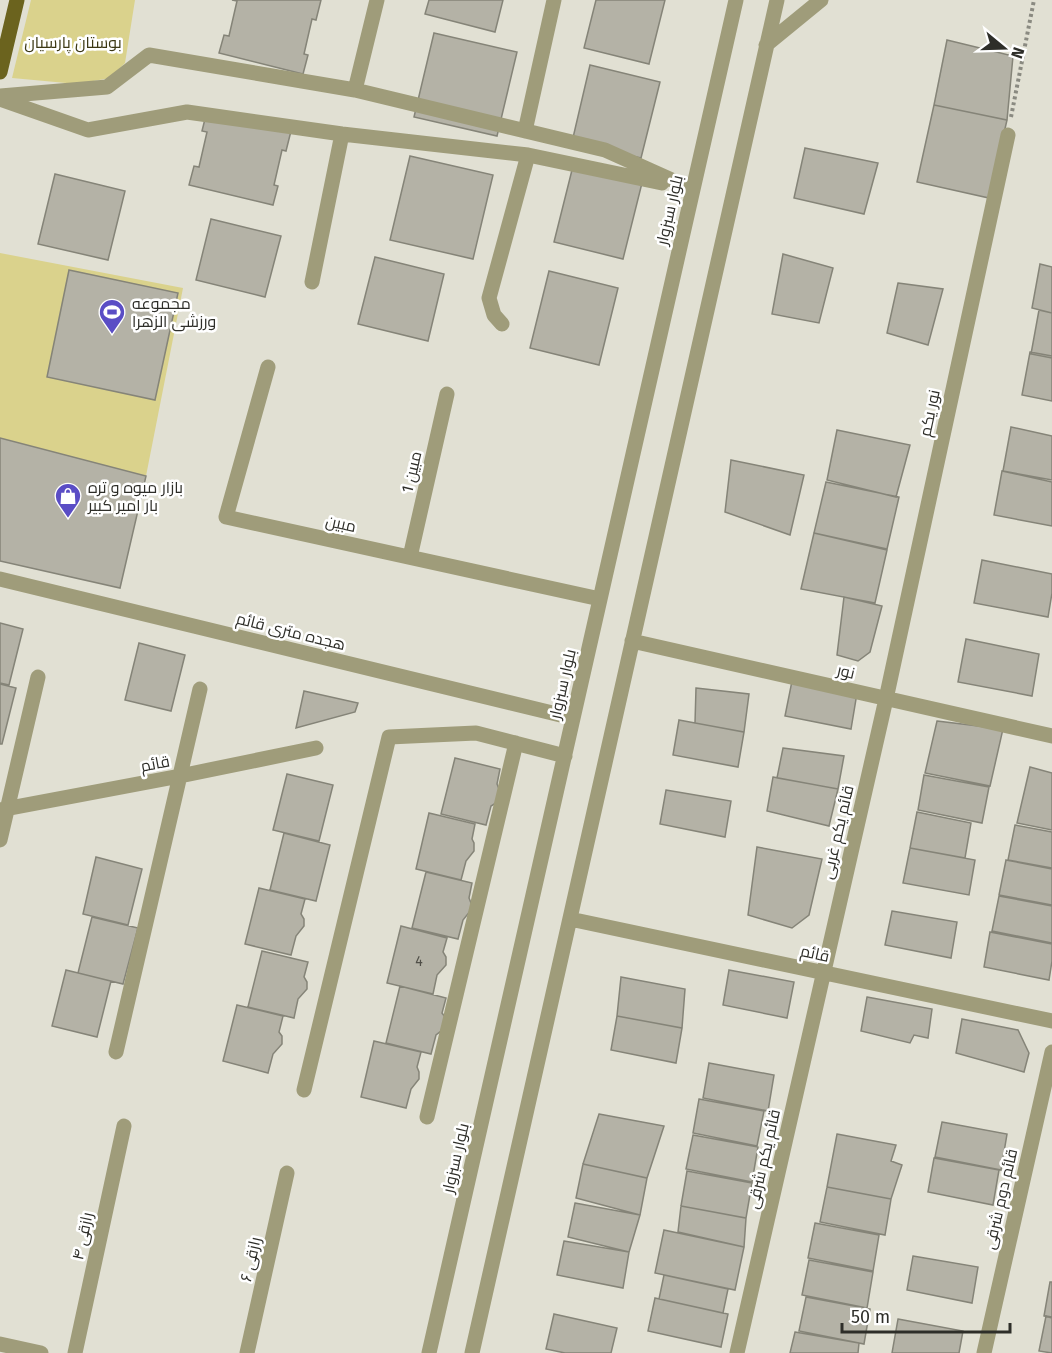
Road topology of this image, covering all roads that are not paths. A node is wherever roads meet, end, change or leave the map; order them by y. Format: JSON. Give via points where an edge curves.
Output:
{"nodes":[{"id":1,"x":17,"y":0,"type":"edge"},
{"id":2,"x":377,"y":0,"type":"edge"},
{"id":3,"x":554,"y":0,"type":"edge"},
{"id":4,"x":725,"y":0,"type":"edge"},
{"id":5,"x":736,"y":0,"type":"edge"},
{"id":6,"x":777,"y":0,"type":"edge"},
{"id":7,"x":821,"y":0,"type":"edge"},
{"id":8,"x":730,"y":23,"type":"junction"},
{"id":9,"x":766,"y":45,"type":"junction"},
{"id":10,"x":0,"y":72,"type":"edge"},
{"id":11,"x":355,"y":90,"type":"junction"},
{"id":12,"x":0,"y":98,"type":"edge"},
{"id":13,"x":525,"y":130,"type":"junction"},
{"id":14,"x":342,"y":134,"type":"junction"},
{"id":15,"x":1008,"y":135,"type":"road end"},
{"id":16,"x":528,"y":155,"type":"junction"},
{"id":17,"x":693,"y":189,"type":"junction"},
{"id":18,"x":312,"y":282,"type":"dead end"},
{"id":19,"x":502,"y":324,"type":"dead end"},
{"id":20,"x":268,"y":367,"type":"dead end"},
{"id":21,"x":447,"y":394,"type":"dead end"},
{"id":22,"x":410,"y":557,"type":"junction"},
{"id":23,"x":0,"y":579,"type":"edge"},
{"id":24,"x":600,"y":599,"type":"junction"},
{"id":25,"x":632,"y":641,"type":"junction"},
{"id":26,"x":38,"y":677,"type":"dead end"},
{"id":27,"x":200,"y":689,"type":"dead end"},
{"id":28,"x":886,"y":699,"type":"junction"},
{"id":29,"x":573,"y":718,"type":"junction"},
{"id":30,"x":1052,"y":736,"type":"edge"},
{"id":31,"x":516,"y":743,"type":"junction"},
{"id":32,"x":316,"y":748,"type":"dead end"},
{"id":33,"x":565,"y":756,"type":"junction"},
{"id":34,"x":180,"y":776,"type":"junction"},
{"id":35,"x":4,"y":809,"type":"edge"},
{"id":36,"x":0,"y":840,"type":"edge"},
{"id":37,"x":570,"y":919,"type":"junction"},
{"id":38,"x":824,"y":973,"type":"junction"},
{"id":39,"x":1052,"y":1022,"type":"edge"},
{"id":40,"x":116,"y":1052,"type":"dead end"},
{"id":41,"x":1052,"y":1052,"type":"edge"},
{"id":42,"x":304,"y":1090,"type":"dead end"},
{"id":43,"x":427,"y":1117,"type":"dead end"},
{"id":44,"x":124,"y":1126,"type":"dead end"},
{"id":45,"x":287,"y":1173,"type":"dead end"},
{"id":46,"x":0,"y":1344,"type":"edge"},
{"id":47,"x":41,"y":1353,"type":"edge"},
{"id":48,"x":75,"y":1353,"type":"edge"},
{"id":49,"x":247,"y":1353,"type":"edge"},
{"id":50,"x":429,"y":1353,"type":"edge"},
{"id":51,"x":472,"y":1353,"type":"edge"},
{"id":52,"x":737,"y":1353,"type":"edge"},
{"id":53,"x":984,"y":1353,"type":"edge"}],
"edges":[{"from":1,"to":10,"type":"main road"},
{"from":2,"to":11,"type":"street"},
{"from":3,"to":13,"type":"street"},
{"from":4,"to":8,"type":"street","name":"بلوار سبزوار"},
{"from":5,"to":8,"type":"street","name":"بلوار سبزوار"},
{"from":6,"to":9,"type":"street"},
{"from":7,"to":9,"type":"street"},
{"from":8,"to":17,"type":"street","name":"بلوار سبزوار"},
{"from":9,"to":25,"type":"street"},
{"from":11,"to":12,"type":"street","via":[[148,55],[107,87]]},
{"from":11,"to":13,"type":"street"},
{"from":12,"to":14,"type":"street","via":[[88,130],[187,112]]},
{"from":13,"to":17,"type":"street","via":[[605,150]]},
{"from":14,"to":16,"type":"street"},
{"from":14,"to":18,"type":"street"},
{"from":15,"to":28,"type":"street","name":"نور یکم"},
{"from":16,"to":17,"type":"street"},
{"from":16,"to":19,"type":"street","via":[[489,298],[494,315]]},
{"from":17,"to":24,"type":"street","name":"بلوار سبزوار"},
{"from":20,"to":22,"type":"street","name":"مبین","via":[[226,516]]},
{"from":21,"to":22,"type":"street","name":"مبین 1"},
{"from":22,"to":24,"type":"street","name":"مبین"},
{"from":23,"to":29,"type":"street","name":"هجده متری قائم"},
{"from":24,"to":29,"type":"street","name":"بلوار سبزوار"},
{"from":25,"to":28,"type":"street","name":"نور"},
{"from":25,"to":37,"type":"street"},
{"from":26,"to":35,"type":"street"},
{"from":27,"to":34,"type":"street"},
{"from":28,"to":30,"type":"street","name":"نور"},
{"from":28,"to":38,"type":"street","name":"قائم یکم غربی"},
{"from":29,"to":33,"type":"street","name":"بلوار سبزوار"},
{"from":31,"to":33,"type":"street"},
{"from":31,"to":42,"type":"street","via":[[476,733],[388,737]]},
{"from":31,"to":43,"type":"street"},
{"from":32,"to":34,"type":"street","name":"قائم"},
{"from":33,"to":50,"type":"street","name":"بلوار سبزوار"},
{"from":34,"to":35,"type":"street","name":"قائم"},
{"from":34,"to":40,"type":"street"},
{"from":35,"to":36,"type":"street"},
{"from":37,"to":38,"type":"street","name":"قائم"},
{"from":37,"to":51,"type":"street"},
{"from":38,"to":39,"type":"street","name":"قائم"},
{"from":38,"to":52,"type":"street","name":"قائم یکم شرقی"},
{"from":41,"to":53,"type":"street","name":"قائم دوم شرقی"},
{"from":44,"to":48,"type":"street","name":"رازقی ۴"},
{"from":45,"to":49,"type":"street","name":"رازقی ۶"},
{"from":46,"to":47,"type":"street"}]}
